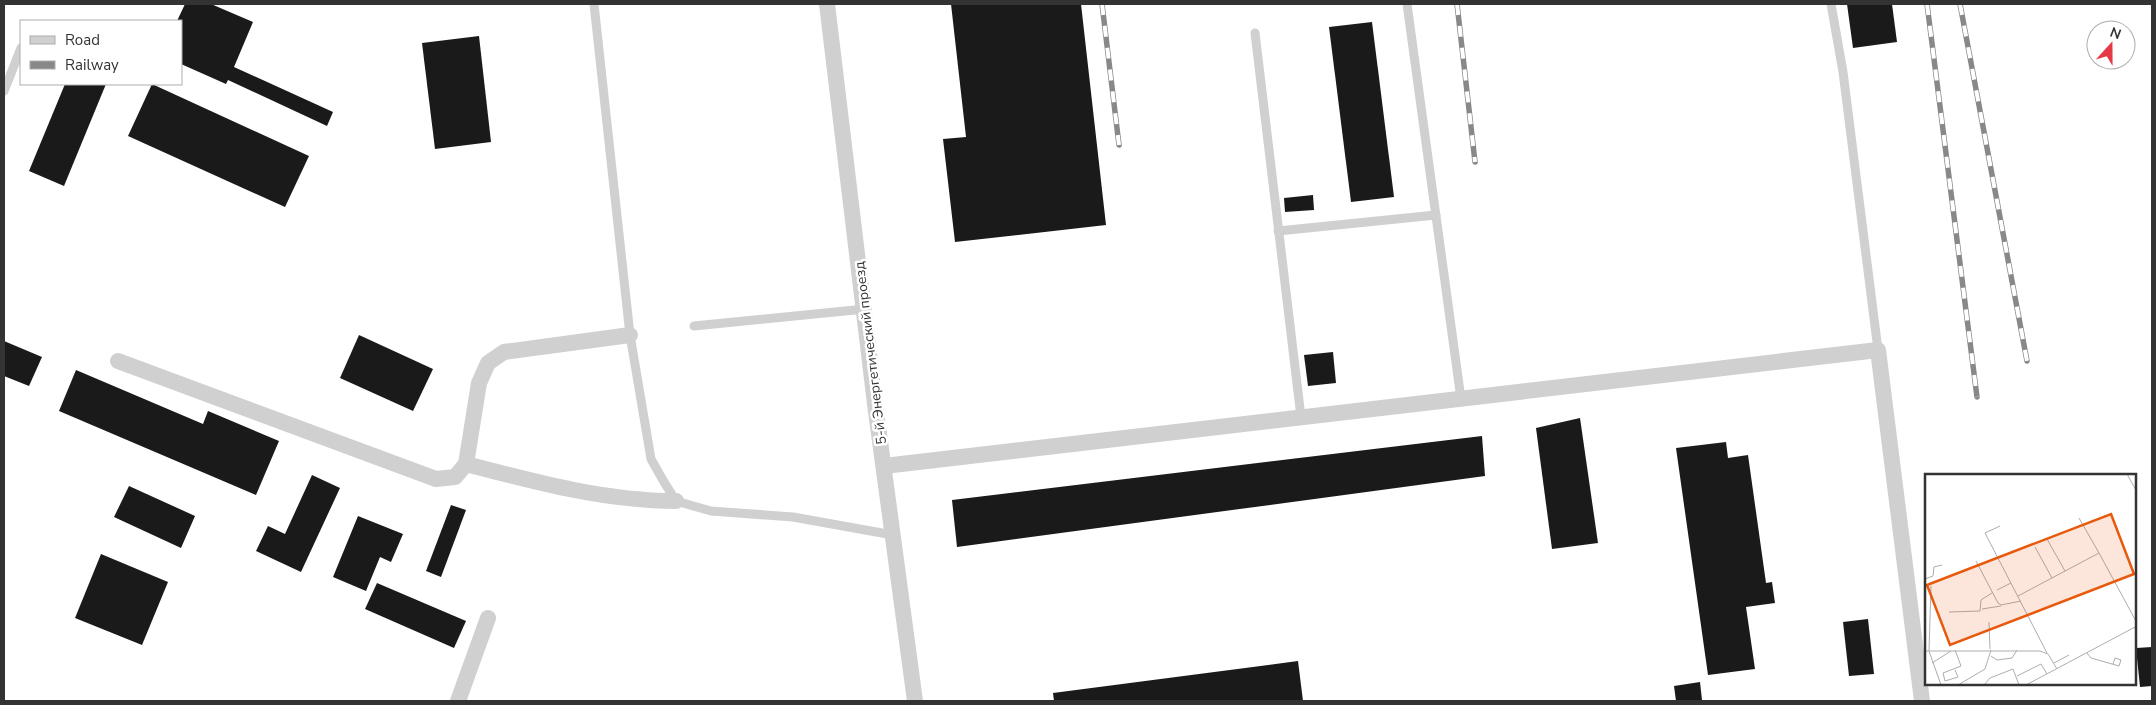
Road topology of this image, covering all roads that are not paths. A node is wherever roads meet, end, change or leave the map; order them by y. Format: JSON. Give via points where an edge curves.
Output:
{"nodes":[{"id":1,"x":594,"y":4,"type":"edge"},
{"id":2,"x":827,"y":4,"type":"edge"},
{"id":3,"x":1406,"y":4,"type":"edge"},
{"id":4,"x":1831,"y":4,"type":"edge"},
{"id":5,"x":1255,"y":33,"type":"dead end"},
{"id":6,"x":20,"y":51,"type":"edge"},
{"id":7,"x":4,"y":91,"type":"edge"},
{"id":8,"x":1436,"y":215,"type":"junction"},
{"id":9,"x":1278,"y":231,"type":"junction"},
{"id":10,"x":865,"y":309,"type":"junction"},
{"id":11,"x":694,"y":326,"type":"dead end"},
{"id":12,"x":630,"y":335,"type":"junction"},
{"id":13,"x":1878,"y":350,"type":"junction"},
{"id":14,"x":118,"y":361,"type":"dead end"},
{"id":15,"x":1461,"y":399,"type":"junction"},
{"id":16,"x":1301,"y":417,"type":"junction"},
{"id":17,"x":466,"y":464,"type":"junction"},
{"id":18,"x":884,"y":466,"type":"junction"},
{"id":19,"x":676,"y":501,"type":"junction"},
{"id":20,"x":893,"y":535,"type":"junction"},
{"id":21,"x":488,"y":618,"type":"dead end"},
{"id":22,"x":458,"y":701,"type":"edge"},
{"id":23,"x":915,"y":701,"type":"edge"},
{"id":24,"x":1922,"y":701,"type":"edge"}],
"edges":[{"from":1,"to":12,"type":"lane"},
{"from":2,"to":10,"type":"street","name":"5-й Энергетический проезд"},
{"from":3,"to":8,"type":"lane"},
{"from":4,"to":13,"type":"lane","via":[[1843,72]]},
{"from":5,"to":9,"type":"lane"},
{"from":6,"to":7,"type":"lane"},
{"from":8,"to":9,"type":"lane"},
{"from":8,"to":15,"type":"lane"},
{"from":9,"to":16,"type":"lane"},
{"from":10,"to":11,"type":"lane"},
{"from":10,"to":18,"type":"street","name":"5-й Энергетический проезд"},
{"from":12,"to":17,"type":"street","via":[[504,352],[488,363],[479,383]]},
{"from":12,"to":19,"type":"lane","via":[[651,459]]},
{"from":13,"to":15,"type":"street"},
{"from":13,"to":24,"type":"street"},
{"from":14,"to":17,"type":"street","via":[[436,479],[455,476]]},
{"from":15,"to":16,"type":"street"},
{"from":16,"to":18,"type":"street"},
{"from":17,"to":19,"type":"street","via":[[551,487]]},
{"from":18,"to":20,"type":"street","name":"5-й Энергетический проезд"},
{"from":19,"to":20,"type":"lane","via":[[711,511],[793,517]]},
{"from":20,"to":23,"type":"street","name":"5-й Энергетический проезд"},
{"from":21,"to":22,"type":"street"}]}
